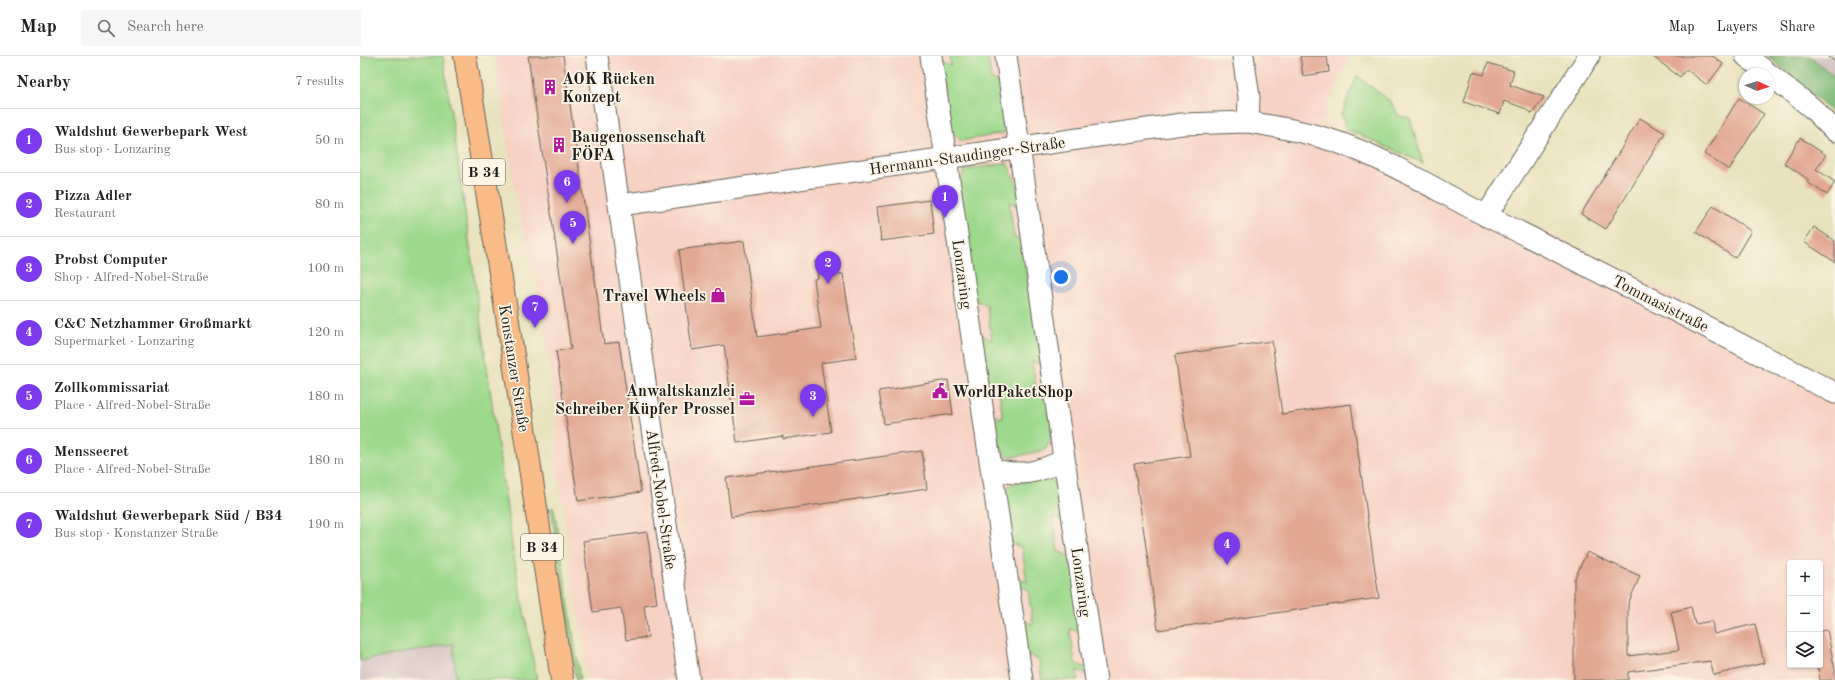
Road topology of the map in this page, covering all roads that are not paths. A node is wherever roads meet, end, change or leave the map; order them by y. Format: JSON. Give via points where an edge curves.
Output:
{"nodes":[{"id":1,"x":465,"y":56,"type":"edge"},
{"id":2,"x":597,"y":56,"type":"edge"},
{"id":3,"x":932,"y":56,"type":"edge"},
{"id":4,"x":1006,"y":56,"type":"edge"},
{"id":5,"x":1243,"y":56,"type":"edge"},
{"id":6,"x":1589,"y":56,"type":"edge"},
{"id":7,"x":1746,"y":56,"type":"edge"},
{"id":8,"x":1761,"y":68,"type":"edge"},
{"id":9,"x":1775,"y":79,"type":"edge"},
{"id":10,"x":1248,"y":122,"type":"junction"},
{"id":11,"x":1835,"y":131,"type":"edge"},
{"id":12,"x":1020,"y":147,"type":"junction"},
{"id":13,"x":946,"y":157,"type":"junction"},
{"id":14,"x":620,"y":205,"type":"junction"},
{"id":15,"x":1486,"y":216,"type":"junction"},
{"id":16,"x":1835,"y":393,"type":"edge"},
{"id":17,"x":1064,"y":460,"type":"junction"},
{"id":18,"x":992,"y":469,"type":"junction"},
{"id":19,"x":562,"y":680,"type":"edge"},
{"id":20,"x":689,"y":680,"type":"edge"},
{"id":21,"x":1022,"y":680,"type":"edge"},
{"id":22,"x":1096,"y":680,"type":"edge"}],
"edges":[{"from":1,"to":19,"type":"main road","name":"Konstanzer Straße","number":"B 34"},
{"from":2,"to":14,"type":"street","name":"Alfred-Nobel-Straße"},
{"from":3,"to":13,"type":"street","name":"Lonzaring"},
{"from":4,"to":12,"type":"street","name":"Lonzaring"},
{"from":5,"to":10,"type":"street","via":[[1249,97]]},
{"from":6,"to":15,"type":"street"},
{"from":7,"to":8,"type":"street"},
{"from":9,"to":11,"type":"street","via":[[1812,108]]},
{"from":10,"to":12,"type":"street","name":"Hermann-Staudinger-Straße","via":[[1182,124]]},
{"from":10,"to":15,"type":"street","name":"Tommasistraße","via":[[1320,136],[1354,148]]},
{"from":12,"to":13,"type":"street","name":"Hermann-Staudinger-Straße"},
{"from":12,"to":17,"type":"street","name":"Lonzaring"},
{"from":13,"to":14,"type":"street","name":"Hermann-Staudinger-Straße"},
{"from":13,"to":18,"type":"street","name":"Lonzaring"},
{"from":14,"to":20,"type":"street","name":"Alfred-Nobel-Straße"},
{"from":15,"to":16,"type":"street","name":"Tommasistraße"},
{"from":17,"to":18,"type":"street","via":[[1028,473],[1009,474]]},
{"from":17,"to":22,"type":"street","name":"Lonzaring"},
{"from":18,"to":21,"type":"street","name":"Lonzaring"}]}
